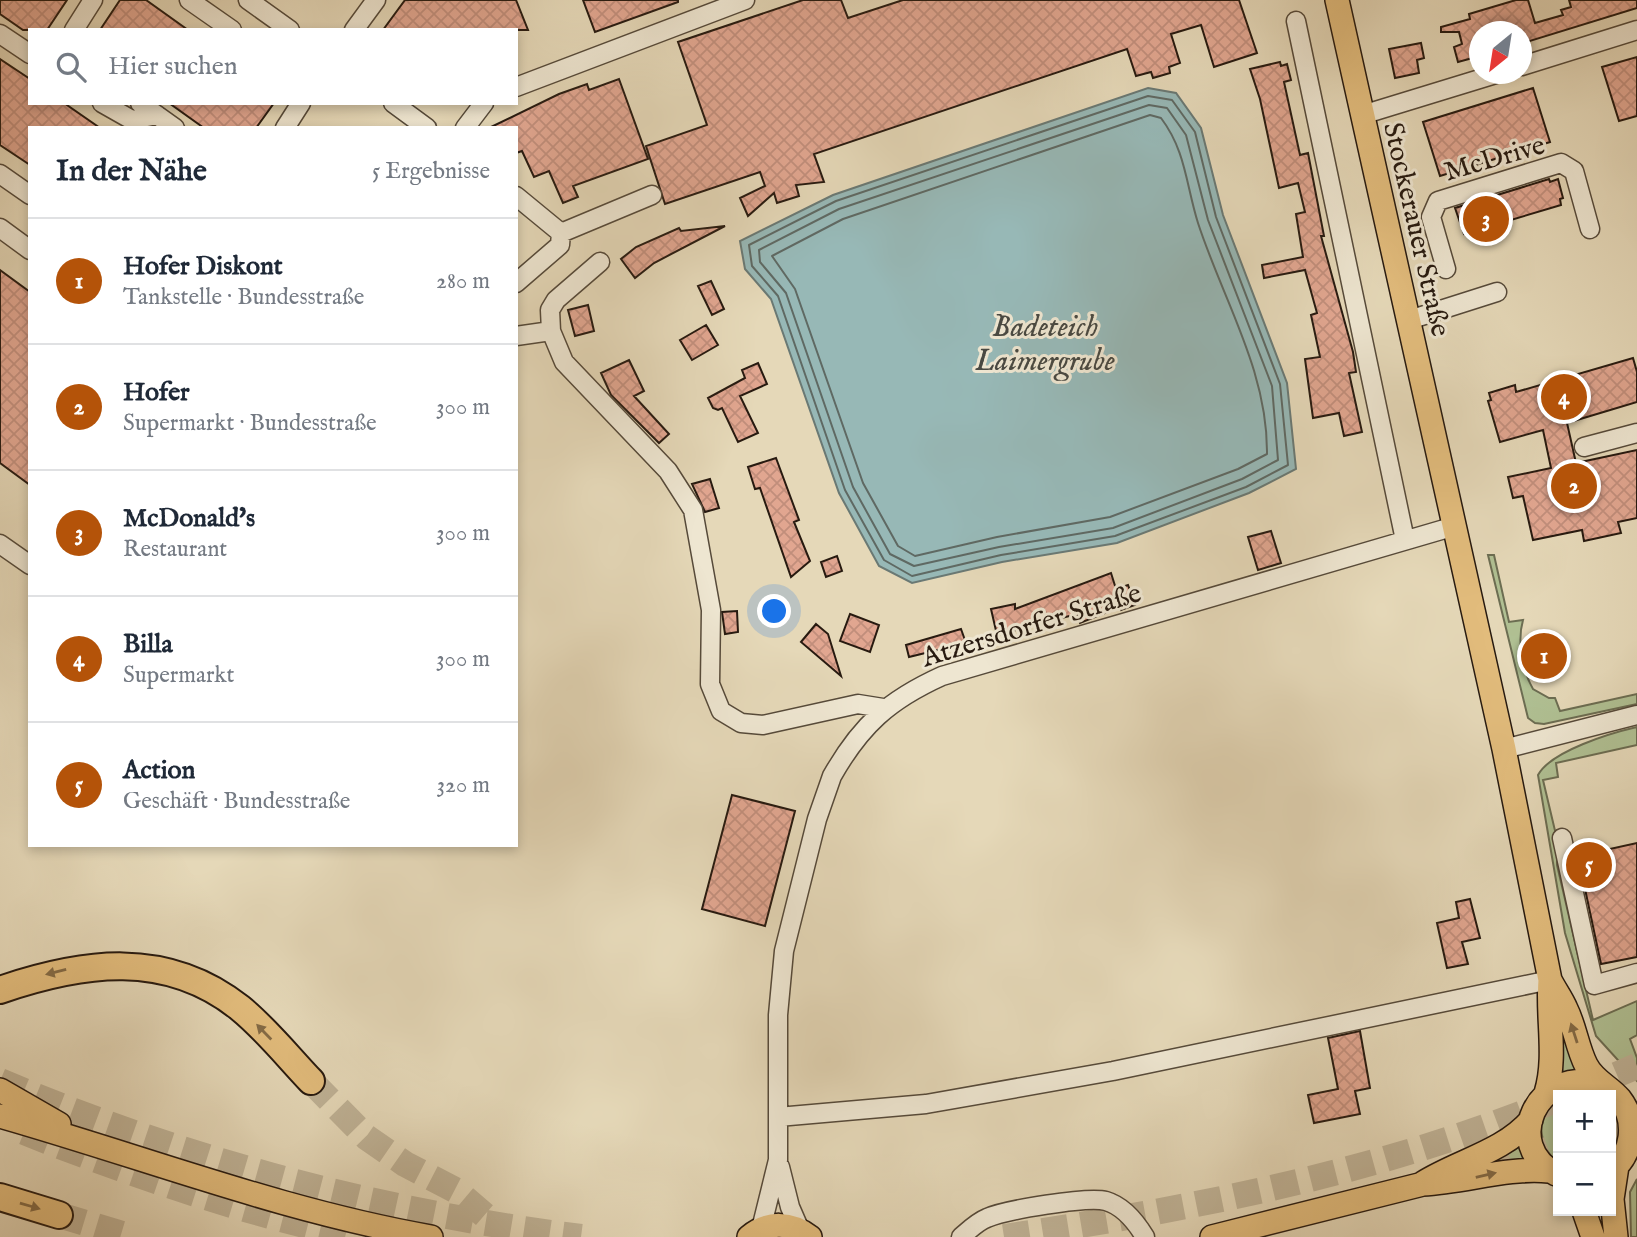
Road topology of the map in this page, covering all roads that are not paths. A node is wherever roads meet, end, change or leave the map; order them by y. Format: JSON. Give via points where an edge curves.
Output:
{"nodes":[{"id":1,"x":93,"y":0,"type":"edge"},
{"id":2,"x":189,"y":0,"type":"edge"},
{"id":3,"x":248,"y":0,"type":"edge"},
{"id":4,"x":376,"y":0,"type":"edge"},
{"id":5,"x":745,"y":0,"type":"edge"},
{"id":6,"x":1337,"y":0,"type":"edge"},
{"id":7,"x":1296,"y":21,"type":"dead end"},
{"id":8,"x":75,"y":28,"type":"edge"},
{"id":9,"x":229,"y":28,"type":"edge"},
{"id":10,"x":287,"y":28,"type":"edge"},
{"id":11,"x":355,"y":28,"type":"edge"},
{"id":12,"x":1637,"y":30,"type":"edge"},
{"id":13,"x":0,"y":34,"type":"edge"},
{"id":14,"x":28,"y":53,"type":"edge"},
{"id":15,"x":1532,"y":63,"type":"edge"},
{"id":16,"x":1469,"y":82,"type":"edge"},
{"id":17,"x":518,"y":86,"type":"edge"},
{"id":18,"x":106,"y":105,"type":"edge"},
{"id":19,"x":143,"y":105,"type":"edge"},
{"id":20,"x":300,"y":105,"type":"edge"},
{"id":21,"x":396,"y":105,"type":"edge"},
{"id":22,"x":482,"y":105,"type":"edge"},
{"id":23,"x":157,"y":115,"type":"junction"},
{"id":24,"x":1362,"y":115,"type":"junction"},
{"id":25,"x":172,"y":126,"type":"edge"},
{"id":26,"x":286,"y":126,"type":"edge"},
{"id":27,"x":424,"y":126,"type":"edge"},
{"id":28,"x":467,"y":126,"type":"edge"},
{"id":29,"x":0,"y":174,"type":"edge"},
{"id":30,"x":28,"y":194,"type":"edge"},
{"id":31,"x":652,"y":195,"type":"dead end"},
{"id":32,"x":518,"y":200,"type":"edge"},
{"id":33,"x":0,"y":228,"type":"edge"},
{"id":34,"x":1590,"y":229,"type":"dead end"},
{"id":35,"x":561,"y":233,"type":"junction"},
{"id":36,"x":28,"y":249,"type":"edge"},
{"id":37,"x":600,"y":261,"type":"dead end"},
{"id":38,"x":1446,"y":269,"type":"dead end"},
{"id":39,"x":518,"y":281,"type":"edge"},
{"id":40,"x":1497,"y":292,"type":"dead end"},
{"id":41,"x":1409,"y":320,"type":"junction"},
{"id":42,"x":551,"y":331,"type":"junction"},
{"id":43,"x":518,"y":336,"type":"edge"},
{"id":44,"x":1637,"y":433,"type":"edge"},
{"id":45,"x":1584,"y":447,"type":"dead end"},
{"id":46,"x":1455,"y":526,"type":"junction"},
{"id":47,"x":1405,"y":540,"type":"junction"},
{"id":48,"x":0,"y":544,"type":"edge"},
{"id":49,"x":28,"y":564,"type":"edge"},
{"id":50,"x":883,"y":708,"type":"junction"},
{"id":51,"x":1637,"y":715,"type":"edge"},
{"id":52,"x":1504,"y":749,"type":"junction"},
{"id":53,"x":1562,"y":838,"type":"dead end"},
{"id":54,"x":1637,"y":973,"type":"edge"},
{"id":55,"x":1550,"y":981,"type":"junction"},
{"id":56,"x":0,"y":990,"type":"edge"},
{"id":57,"x":311,"y":1081,"type":"tunnel mouth"},
{"id":58,"x":1601,"y":1084,"type":"junction"},
{"id":59,"x":0,"y":1090,"type":"edge"},
{"id":60,"x":1546,"y":1093,"type":"junction"},
{"id":61,"x":1632,"y":1107,"type":"edge"},
{"id":62,"x":0,"y":1116,"type":"edge"},
{"id":63,"x":778,"y":1117,"type":"junction"},
{"id":64,"x":1531,"y":1120,"type":"junction"},
{"id":65,"x":89,"y":1141,"type":"junction"},
{"id":66,"x":778,"y":1160,"type":"junction"},
{"id":67,"x":1616,"y":1164,"type":"edge"},
{"id":68,"x":1553,"y":1172,"type":"edge"},
{"id":69,"x":1553,"y":1173,"type":"edge"},
{"id":70,"x":1423,"y":1184,"type":"junction"},
{"id":71,"x":0,"y":1197,"type":"edge"},
{"id":72,"x":59,"y":1215,"type":"tunnel mouth"},
{"id":73,"x":1586,"y":1216,"type":"edge"},
{"id":74,"x":1614,"y":1216,"type":"edge"},
{"id":75,"x":755,"y":1233,"type":"edge"},
{"id":76,"x":805,"y":1233,"type":"edge"},
{"id":77,"x":431,"y":1237,"type":"edge"},
{"id":78,"x":961,"y":1237,"type":"edge"},
{"id":79,"x":1145,"y":1237,"type":"edge"},
{"id":80,"x":1212,"y":1237,"type":"edge"},
{"id":81,"x":1593,"y":1237,"type":"edge"},
{"id":82,"x":1616,"y":1237,"type":"edge"}],
"edges":[{"from":1,"to":8,"type":"street"},
{"from":2,"to":9,"type":"street"},
{"from":3,"to":10,"type":"street"},
{"from":4,"to":11,"type":"street"},
{"from":5,"to":17,"type":"street"},
{"from":6,"to":24,"type":"main road","name":"Stockerauer Straße"},
{"from":7,"to":47,"type":"street"},
{"from":12,"to":15,"type":"street"},
{"from":13,"to":14,"type":"street"},
{"from":16,"to":24,"type":"street"},
{"from":18,"to":23,"type":"street","via":[[132,120]]},
{"from":19,"to":23,"type":"street"},
{"from":20,"to":26,"type":"street"},
{"from":21,"to":27,"type":"street"},
{"from":22,"to":28,"type":"street"},
{"from":23,"to":25,"type":"street"},
{"from":24,"to":41,"type":"main road","name":"Stockerauer Straße"},
{"from":29,"to":30,"type":"street"},
{"from":31,"to":35,"type":"street"},
{"from":32,"to":35,"type":"street"},
{"from":33,"to":36,"type":"street"},
{"from":34,"to":38,"type":"street","name":"McDrive","via":[[1574,171],[1561,163],[1438,201],[1431,217]]},
{"from":35,"to":39,"type":"street","via":[[560,245]]},
{"from":37,"to":42,"type":"street","via":[[556,300],[550,310]]},
{"from":40,"to":41,"type":"street"},
{"from":41,"to":46,"type":"main road","name":"Stockerauer Straße"},
{"from":42,"to":43,"type":"street"},
{"from":42,"to":50,"type":"street","via":[[564,362],[668,471],[692,510],[711,610],[710,684],[721,712],[741,723],[763,724],[858,704]]},
{"from":44,"to":45,"type":"street"},
{"from":46,"to":47,"type":"street","name":"Atzersdorfer Straße"},
{"from":46,"to":52,"type":"main road","name":"Stockerauer Straße"},
{"from":47,"to":50,"type":"street","name":"Atzersdorfer Straße","via":[[942,676]]},
{"from":48,"to":49,"type":"street"},
{"from":50,"to":63,"type":"street","name":"Atzersdorfer Straße","via":[[832,776],[795,904],[779,994]]},
{"from":51,"to":52,"type":"street"},
{"from":52,"to":55,"type":"main road","name":"Stockerauer Straße"},
{"from":53,"to":54,"type":"street","via":[[1594,985]]},
{"from":58,"to":55,"type":"main road","one_way":true,"via":[[1585,1064],[1567,1009]]},
{"from":55,"to":60,"type":"main road","via":[[1547,1011],[1552,1064]]},
{"from":55,"to":63,"type":"street","via":[[1112,1071],[926,1104]]},
{"from":57,"to":56,"type":"highway","one_way":true,"via":[[239,1007],[180,976],[140,967],[90,967],[63,970]]},
{"from":58,"to":60,"type":"main road","via":[[1573,1080]]},
{"from":58,"to":61,"type":"main road"},
{"from":59,"to":65,"type":"main road"},
{"from":60,"to":64,"type":"main road"},
{"from":61,"to":67,"type":"main road","via":[[1630,1140]]},
{"from":62,"to":65,"type":"main road"},
{"from":63,"to":66,"type":"street","name":"Atzersdorfer Straße"},
{"from":64,"to":68,"type":"main road","via":[[1533,1148]]},
{"from":64,"to":70,"type":"main road","via":[[1504,1143],[1448,1167]]},
{"from":65,"to":77,"type":"main road","via":[[276,1203]]},
{"from":66,"to":75,"type":"street","name":"Atzersdorfer Straße"},
{"from":66,"to":76,"type":"street","name":"Atzersdorfer Straße","via":[[790,1207]]},
{"from":70,"to":69,"type":"main road","one_way":true,"via":[[1517,1169]]},
{"from":70,"to":80,"type":"main road"},
{"from":71,"to":72,"type":"highway","one_way":true},
{"from":73,"to":81,"type":"main road"},
{"from":74,"to":82,"type":"main road"},
{"from":75,"to":76,"type":"main road","via":[[781,1224]]},
{"from":78,"to":79,"type":"street","via":[[997,1214],[1090,1199],[1115,1204]]}]}
